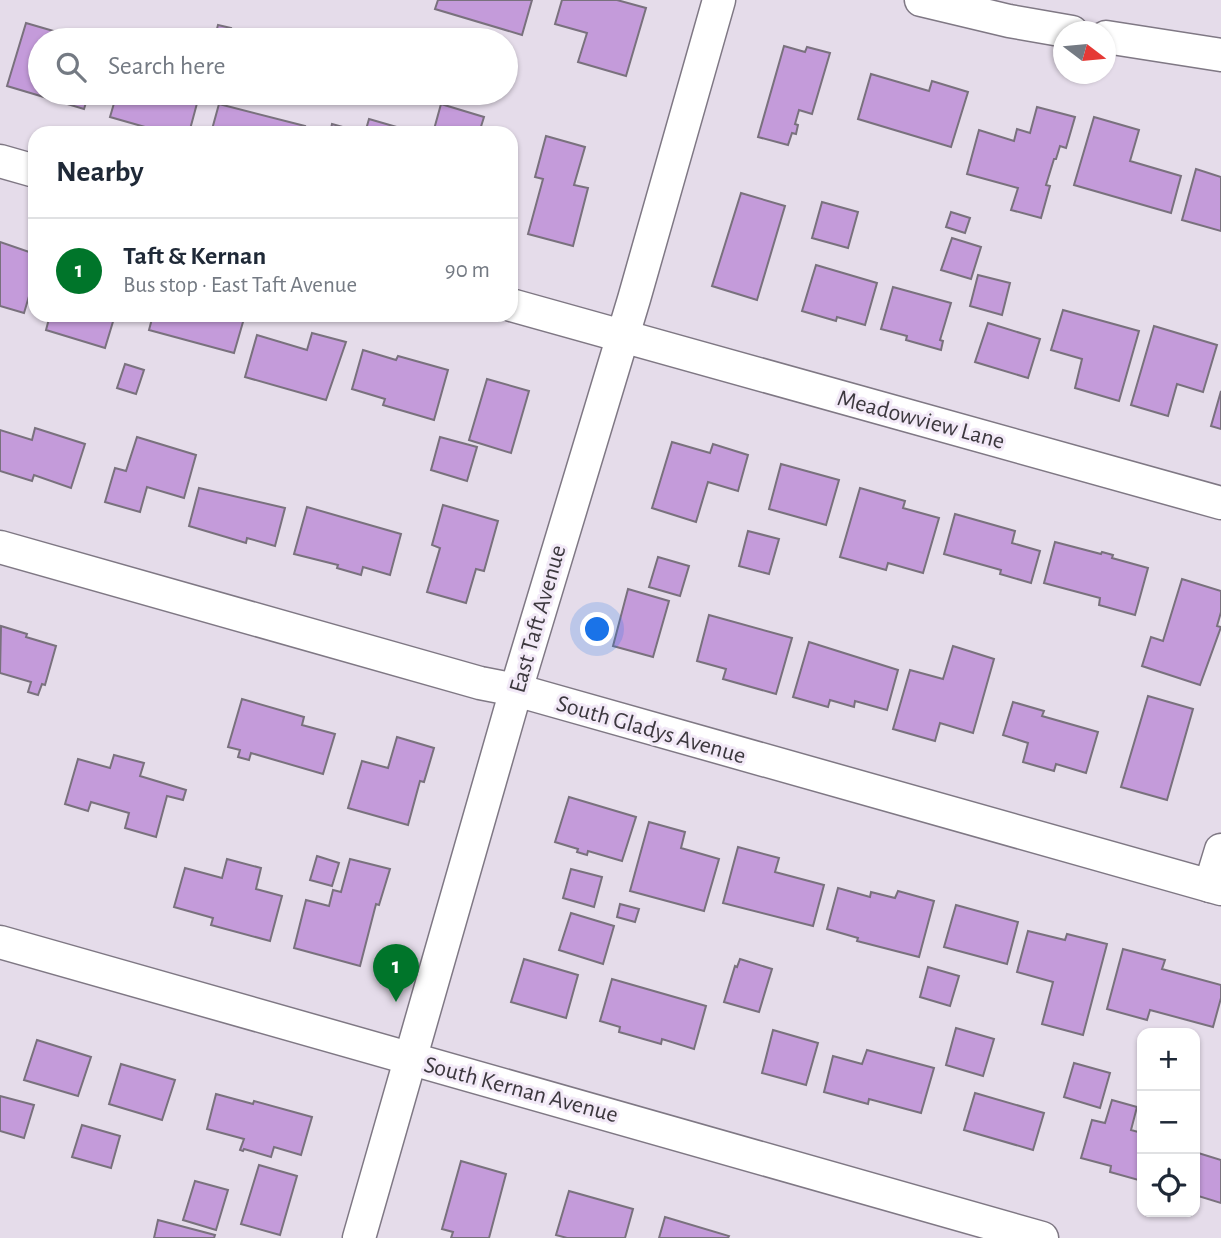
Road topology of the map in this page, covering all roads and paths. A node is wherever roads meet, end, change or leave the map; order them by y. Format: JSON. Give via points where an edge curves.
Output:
{"nodes":[{"id":1,"x":719,"y":0,"type":"edge"},
{"id":2,"x":920,"y":0,"type":"edge"},
{"id":3,"x":1053,"y":29,"type":"edge"},
{"id":4,"x":1116,"y":39,"type":"edge"},
{"id":5,"x":1221,"y":55,"type":"edge"},
{"id":6,"x":0,"y":161,"type":"edge"},
{"id":7,"x":28,"y":169,"type":"edge"},
{"id":8,"x":518,"y":306,"type":"edge"},
{"id":9,"x":622,"y":336,"type":"junction"},
{"id":10,"x":1221,"y":503,"type":"edge"},
{"id":11,"x":0,"y":547,"type":"edge"},
{"id":12,"x":516,"y":690,"type":"junction"},
{"id":13,"x":1221,"y":850,"type":"edge"},
{"id":14,"x":1216,"y":887,"type":"edge"},
{"id":15,"x":0,"y":942,"type":"edge"},
{"id":16,"x":411,"y":1060,"type":"junction"},
{"id":17,"x":359,"y":1238,"type":"edge"},
{"id":18,"x":1042,"y":1238,"type":"edge"}],
"edges":[{"from":1,"to":9,"type":"street","name":"East Taft Avenue"},
{"from":2,"to":3,"type":"street"},
{"from":4,"to":5,"type":"street"},
{"from":6,"to":7,"type":"street"},
{"from":8,"to":9,"type":"street","name":"Meadowview Lane"},
{"from":9,"to":10,"type":"street","name":"Meadowview Lane"},
{"from":9,"to":12,"type":"street","name":"East Taft Avenue"},
{"from":11,"to":12,"type":"street","name":"South Gladys Avenue"},
{"from":12,"to":14,"type":"street","name":"South Gladys Avenue"},
{"from":12,"to":16,"type":"street","name":"East Taft Avenue"},
{"from":13,"to":14,"type":"street"},
{"from":15,"to":16,"type":"street","name":"South Kernan Avenue"},
{"from":16,"to":17,"type":"street","name":"East Taft Avenue"},
{"from":16,"to":18,"type":"street","name":"South Kernan Avenue"}]}
